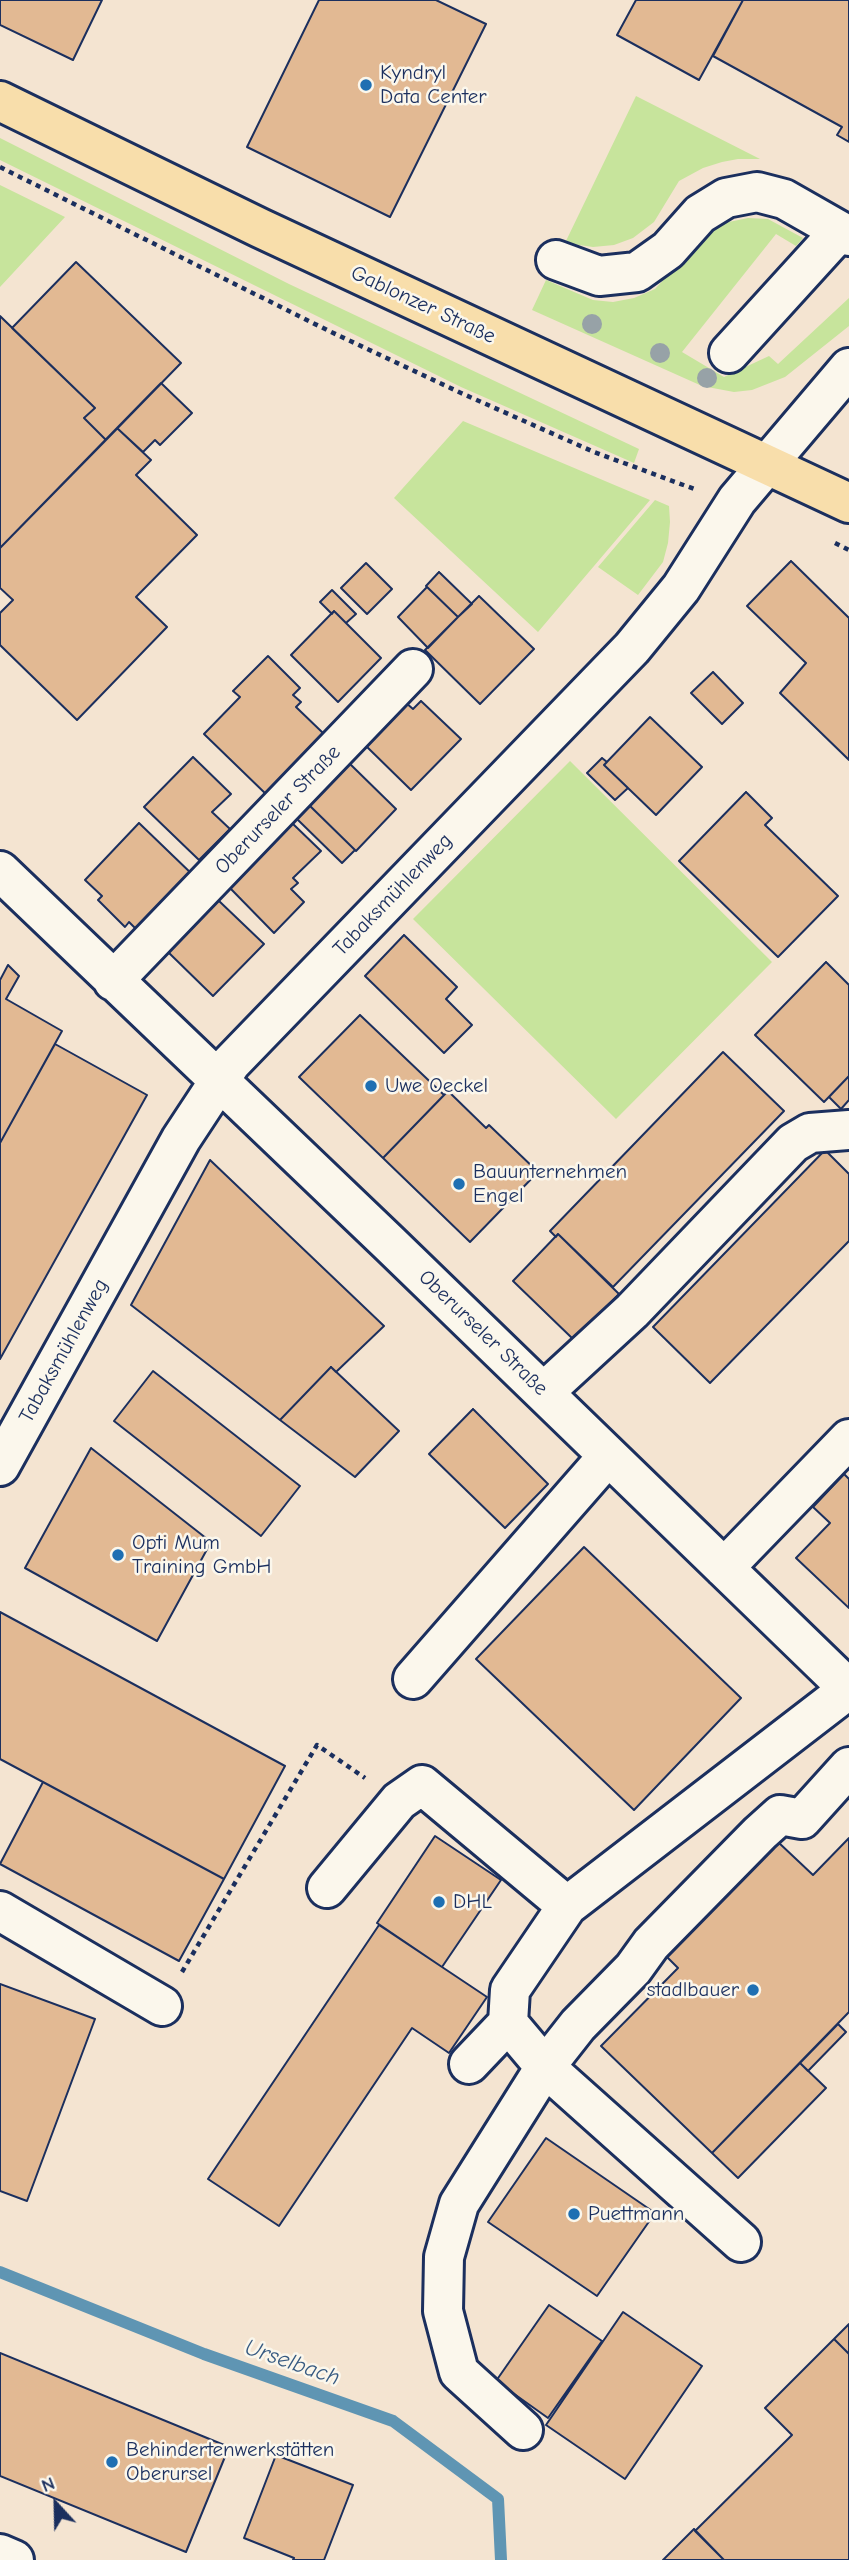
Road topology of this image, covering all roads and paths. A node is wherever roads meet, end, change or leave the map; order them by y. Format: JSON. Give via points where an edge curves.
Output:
{"nodes":[{"id":1,"x":0,"y":101,"type":"edge"},
{"id":2,"x":0,"y":167,"type":"edge"},
{"id":3,"x":844,"y":234,"type":"edge"},
{"id":4,"x":556,"y":260,"type":"dead end"},
{"id":5,"x":729,"y":353,"type":"dead end"},
{"id":6,"x":849,"y":368,"type":"edge"},
{"id":7,"x":766,"y":466,"type":"junction"},
{"id":8,"x":737,"y":500,"type":"junction"},
{"id":9,"x":849,"y":503,"type":"edge"},
{"id":10,"x":824,"y":538,"type":"dead end"},
{"id":11,"x":849,"y":550,"type":"edge"},
{"id":12,"x":413,"y":669,"type":"dead end"},
{"id":13,"x":0,"y":872,"type":"edge"},
{"id":14,"x":113,"y":981,"type":"junction"},
{"id":15,"x":219,"y":1082,"type":"junction"},
{"id":16,"x":849,"y":1130,"type":"edge"},
{"id":17,"x":544,"y":1392,"type":"junction"},
{"id":18,"x":849,"y":1439,"type":"edge"},
{"id":19,"x":608,"y":1456,"type":"junction"},
{"id":20,"x":0,"y":1466,"type":"edge"},
{"id":21,"x":724,"y":1568,"type":"junction"},
{"id":22,"x":413,"y":1678,"type":"dead end"},
{"id":23,"x":849,"y":1689,"type":"edge"},
{"id":24,"x":849,"y":1767,"type":"edge"},
{"id":25,"x":399,"y":1801,"type":"junction"},
{"id":26,"x":327,"y":1888,"type":"dead end"},
{"id":27,"x":567,"y":1906,"type":"junction"},
{"id":28,"x":0,"y":1912,"type":"edge"},
{"id":29,"x":162,"y":2006,"type":"joint"},
{"id":30,"x":508,"y":2023,"type":"junction"},
{"id":31,"x":469,"y":2064,"type":"dead end"},
{"id":32,"x":545,"y":2067,"type":"junction"},
{"id":33,"x":741,"y":2242,"type":"dead end"},
{"id":34,"x":523,"y":2430,"type":"dead end"},
{"id":35,"x":0,"y":2554,"type":"edge"},
{"id":36,"x":14,"y":2560,"type":"edge"}],
"edges":[{"from":1,"to":7,"type":"main road","name":"Gablonzer Straße"},
{"from":2,"to":8,"type":"path","via":[[461,393],[594,452],[687,487]]},
{"from":3,"to":4,"type":"street","via":[[784,199],[757,192],[726,198],[700,214],[668,250],[636,272],[599,276]]},
{"from":3,"to":5,"type":"street"},
{"from":6,"to":7,"type":"street","name":"Tabaksmühlenweg"},
{"from":7,"to":8,"type":"street","name":"Tabaksmühlenweg"},
{"from":7,"to":9,"type":"main road","name":"Gablonzer Straße"},
{"from":8,"to":15,"type":"street","name":"Tabaksmühlenweg","via":[[681,589],[632,649],[231,1063]]},
{"from":10,"to":11,"type":"path"},
{"from":12,"to":14,"type":"street","name":"Oberurseler Straße"},
{"from":13,"to":14,"type":"street","name":"Oberurseler Straße"},
{"from":14,"to":15,"type":"street","name":"Oberurseler Straße"},
{"from":15,"to":17,"type":"street","name":"Oberurseler Straße"},
{"from":15,"to":20,"type":"street","name":"Tabaksmühlenweg","via":[[181,1139]]},
{"from":16,"to":17,"type":"street","via":[[810,1133],[793,1143],[632,1311]]},
{"from":17,"to":19,"type":"street","name":"Oberurseler Straße"},
{"from":18,"to":21,"type":"street"},
{"from":19,"to":21,"type":"street","name":"Oberurseler Straße"},
{"from":19,"to":22,"type":"street"},
{"from":21,"to":23,"type":"street","name":"Oberurseler Straße"},
{"from":23,"to":27,"type":"street"},
{"from":24,"to":32,"type":"street","via":[[802,1818],[780,1815],[760,1833],[651,1944]]},
{"from":25,"to":26,"type":"street"},
{"from":25,"to":27,"type":"street","via":[[422,1785]]},
{"from":25,"to":29,"type":"path","via":[[317,1745]]},
{"from":27,"to":30,"type":"street","via":[[510,1990]]},
{"from":28,"to":29,"type":"street"},
{"from":30,"to":31,"type":"street"},
{"from":30,"to":32,"type":"street"},
{"from":32,"to":33,"type":"street"},
{"from":32,"to":34,"type":"street","via":[[459,2204],[444,2257],[443,2311],[459,2372]]},
{"from":35,"to":36,"type":"street"}]}
